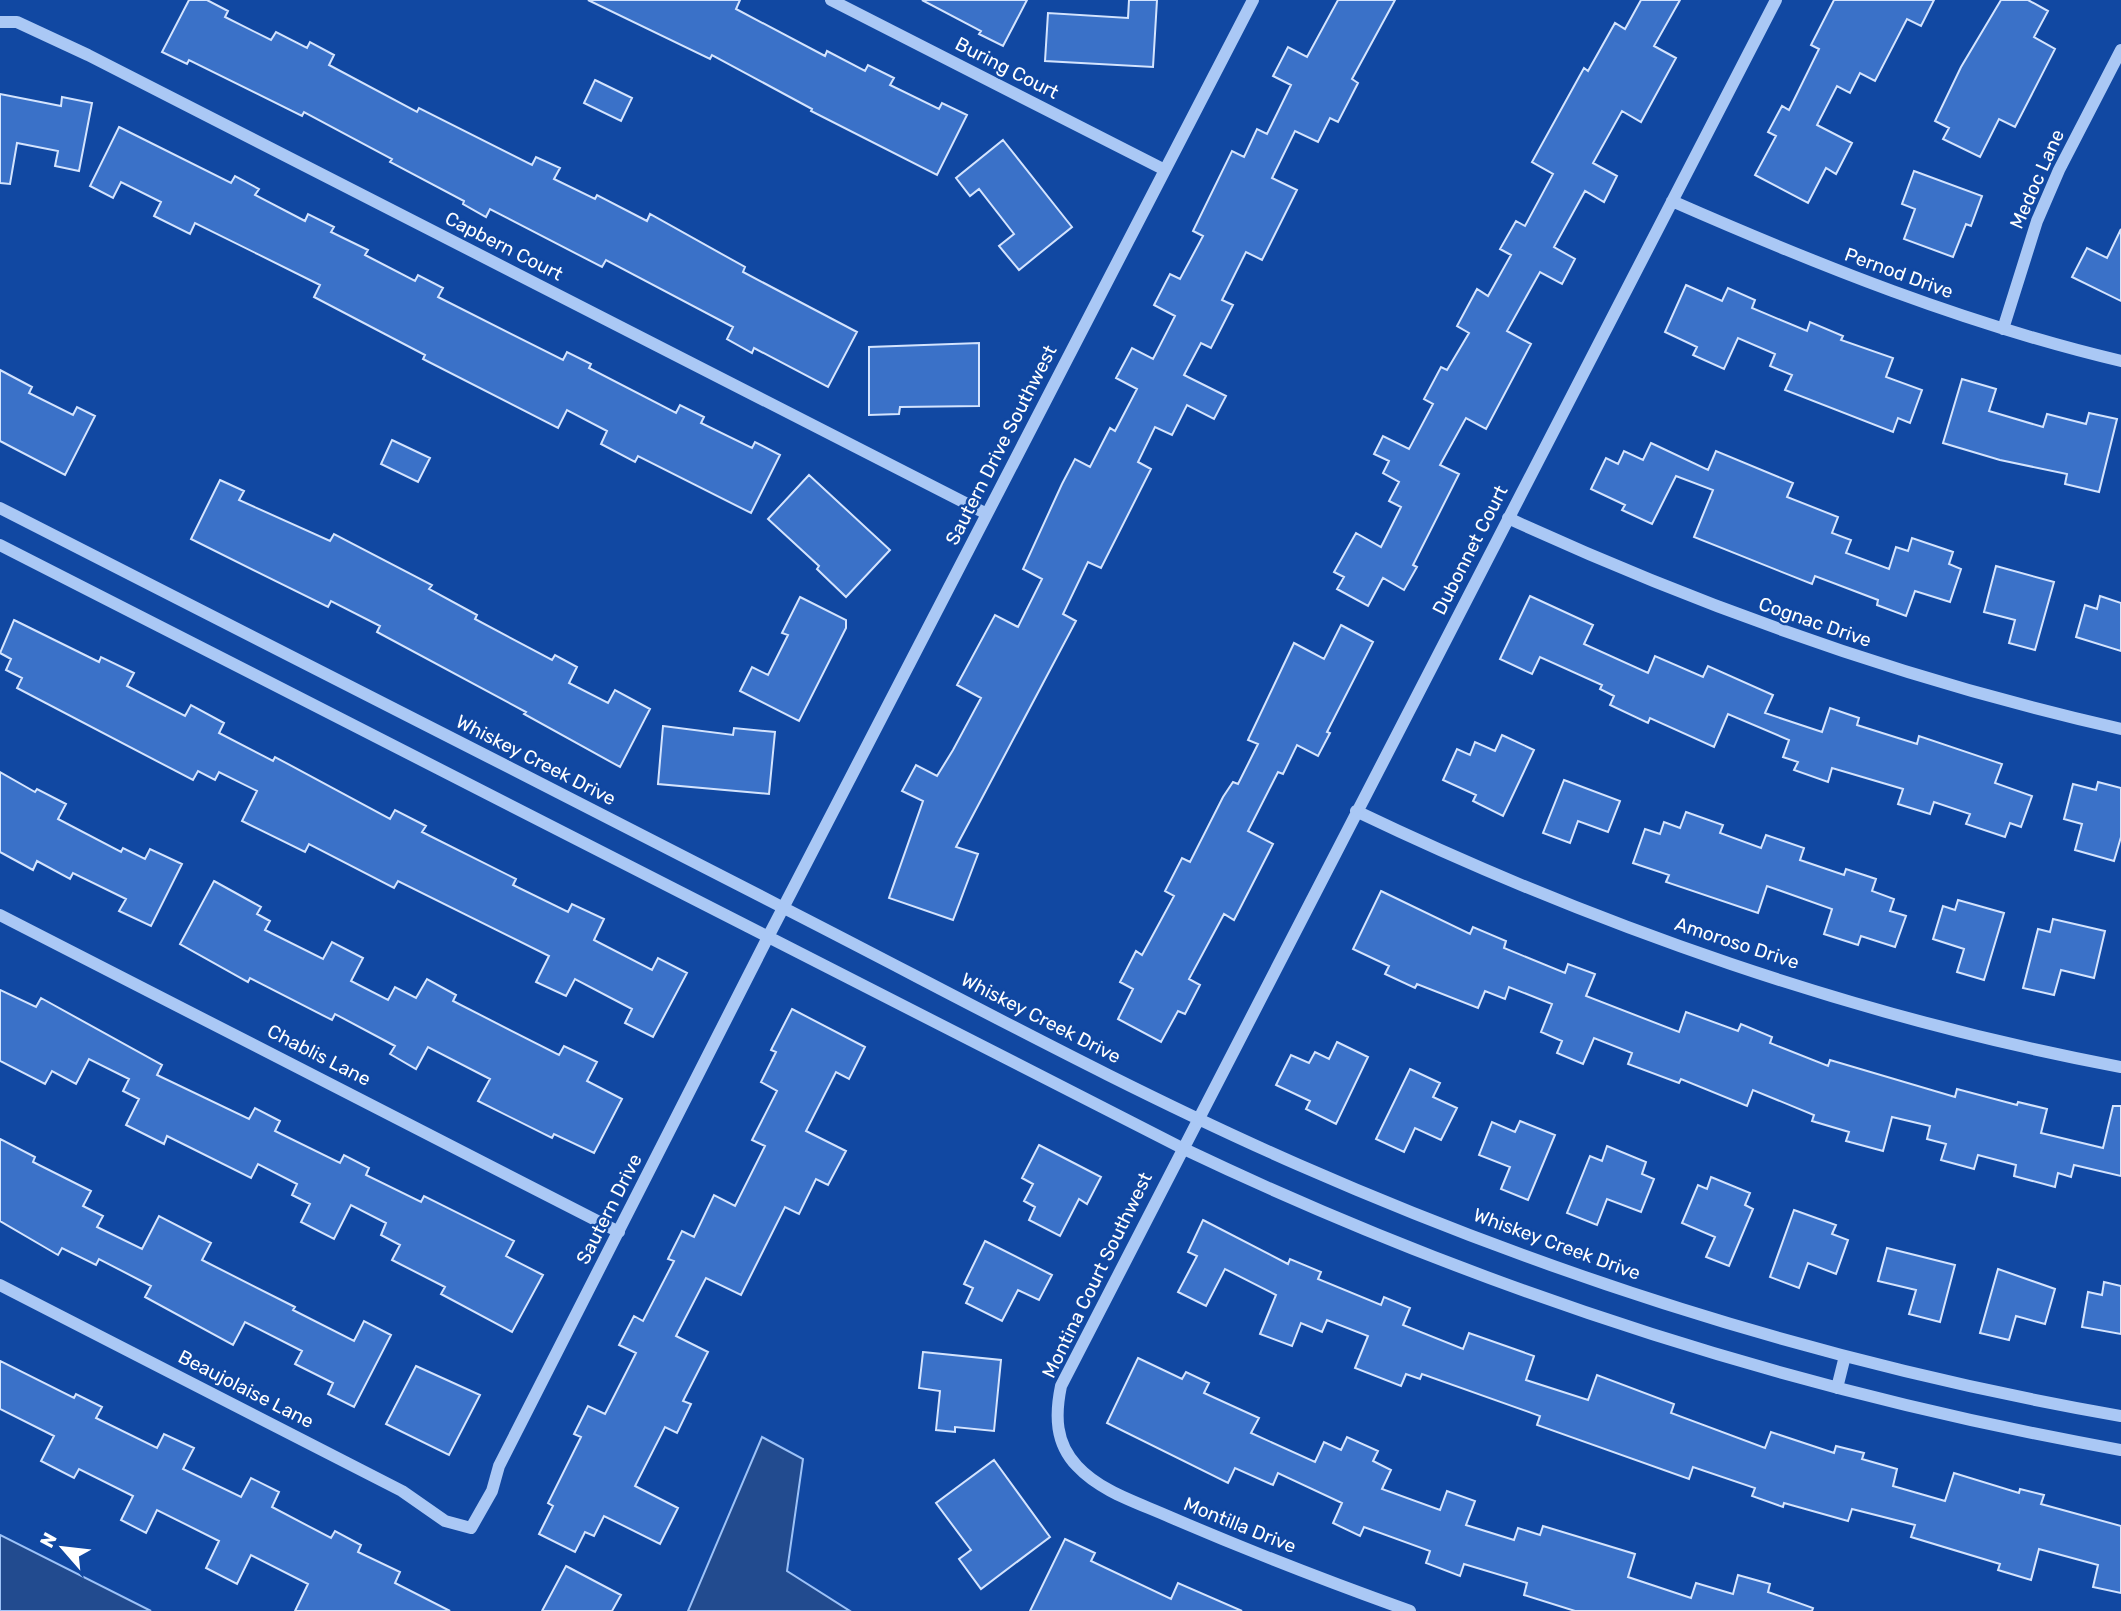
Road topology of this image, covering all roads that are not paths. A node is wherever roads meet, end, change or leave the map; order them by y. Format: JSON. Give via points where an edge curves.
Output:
{"nodes":[{"id":1,"x":831,"y":0,"type":"edge"},
{"id":2,"x":1253,"y":0,"type":"edge"},
{"id":3,"x":1776,"y":0,"type":"edge"},
{"id":4,"x":0,"y":22,"type":"edge"},
{"id":5,"x":2121,"y":50,"type":"edge"},
{"id":6,"x":1165,"y":170,"type":"junction"},
{"id":7,"x":1672,"y":201,"type":"junction"},
{"id":8,"x":2003,"y":329,"type":"junction"},
{"id":9,"x":2121,"y":361,"type":"edge"},
{"id":10,"x":0,"y":508,"type":"edge"},
{"id":11,"x":987,"y":514,"type":"junction"},
{"id":12,"x":1508,"y":518,"type":"junction"},
{"id":13,"x":0,"y":545,"type":"edge"},
{"id":14,"x":2121,"y":729,"type":"edge"},
{"id":15,"x":1356,"y":811,"type":"junction"},
{"id":16,"x":783,"y":908,"type":"junction"},
{"id":17,"x":0,"y":915,"type":"edge"},
{"id":18,"x":767,"y":939,"type":"junction"},
{"id":19,"x":2121,"y":1067,"type":"edge"},
{"id":20,"x":1199,"y":1118,"type":"junction"},
{"id":21,"x":1182,"y":1148,"type":"junction"},
{"id":22,"x":619,"y":1232,"type":"junction"},
{"id":23,"x":0,"y":1285,"type":"edge"},
{"id":24,"x":1845,"y":1356,"type":"junction"},
{"id":25,"x":1837,"y":1388,"type":"junction"},
{"id":26,"x":2121,"y":1416,"type":"edge"},
{"id":27,"x":2121,"y":1450,"type":"edge"},
{"id":28,"x":1068,"y":1454,"type":"joint"},
{"id":29,"x":471,"y":1528,"type":"joint"},
{"id":30,"x":1410,"y":1611,"type":"edge"}],
"edges":[{"from":1,"to":6,"type":"street","name":"Buring Court"},
{"from":2,"to":6,"type":"street","name":"Sautern Drive Southwest"},
{"from":3,"to":7,"type":"street","name":"Dubonnet Court"},
{"from":4,"to":11,"type":"street","name":"Capbern Court","via":[[17,22],[88,55]]},
{"from":5,"to":8,"type":"street","name":"Medoc Lane","via":[[2043,208]]},
{"from":6,"to":11,"type":"street","name":"Sautern Drive Southwest"},
{"from":7,"to":8,"type":"street","name":"Pernod Drive","via":[[1813,263]]},
{"from":7,"to":12,"type":"street","name":"Dubonnet Court"},
{"from":8,"to":9,"type":"street","name":"Pernod Drive"},
{"from":10,"to":16,"type":"street","name":"Whiskey Creek Drive"},
{"from":11,"to":16,"type":"street","name":"Sautern Drive Southwest"},
{"from":12,"to":14,"type":"street","name":"Cognac Drive","via":[[1609,565],[1815,644],[2039,710]]},
{"from":12,"to":15,"type":"street","name":"Dubonnet Court"},
{"from":13,"to":18,"type":"street"},
{"from":15,"to":19,"type":"street","name":"Amoroso Drive","via":[[1496,875],[1717,959],[1886,1010]]},
{"from":15,"to":20,"type":"street","name":"Dubonnet Court"},
{"from":16,"to":18,"type":"street","name":"Sautern Drive"},
{"from":16,"to":20,"type":"street","name":"Whiskey Creek Drive"},
{"from":17,"to":22,"type":"street","name":"Chablis Lane"},
{"from":18,"to":21,"type":"street"},
{"from":18,"to":22,"type":"street","name":"Sautern Drive"},
{"from":20,"to":21,"type":"street","name":"Montina Court Southwest"},
{"from":20,"to":24,"type":"street","name":"Whiskey Creek Drive","via":[[1394,1204],[1556,1266]]},
{"from":21,"to":25,"type":"street","via":[[1380,1236],[1499,1282],[1626,1326]]},
{"from":21,"to":28,"type":"street","name":"Montina Court Southwest","via":[[1061,1386],[1056,1413],[1060,1441]]},
{"from":22,"to":29,"type":"street","name":"Sautern Drive"},
{"from":23,"to":29,"type":"street","name":"Beaujolaise Lane","via":[[402,1491],[445,1521]]},
{"from":24,"to":25,"type":"street"},
{"from":24,"to":26,"type":"street","name":"Whiskey Creek Drive"},
{"from":25,"to":27,"type":"street","via":[[2039,1436]]},
{"from":28,"to":30,"type":"street","name":"Montilla Drive","via":[[1099,1485],[1210,1534]]}]}
